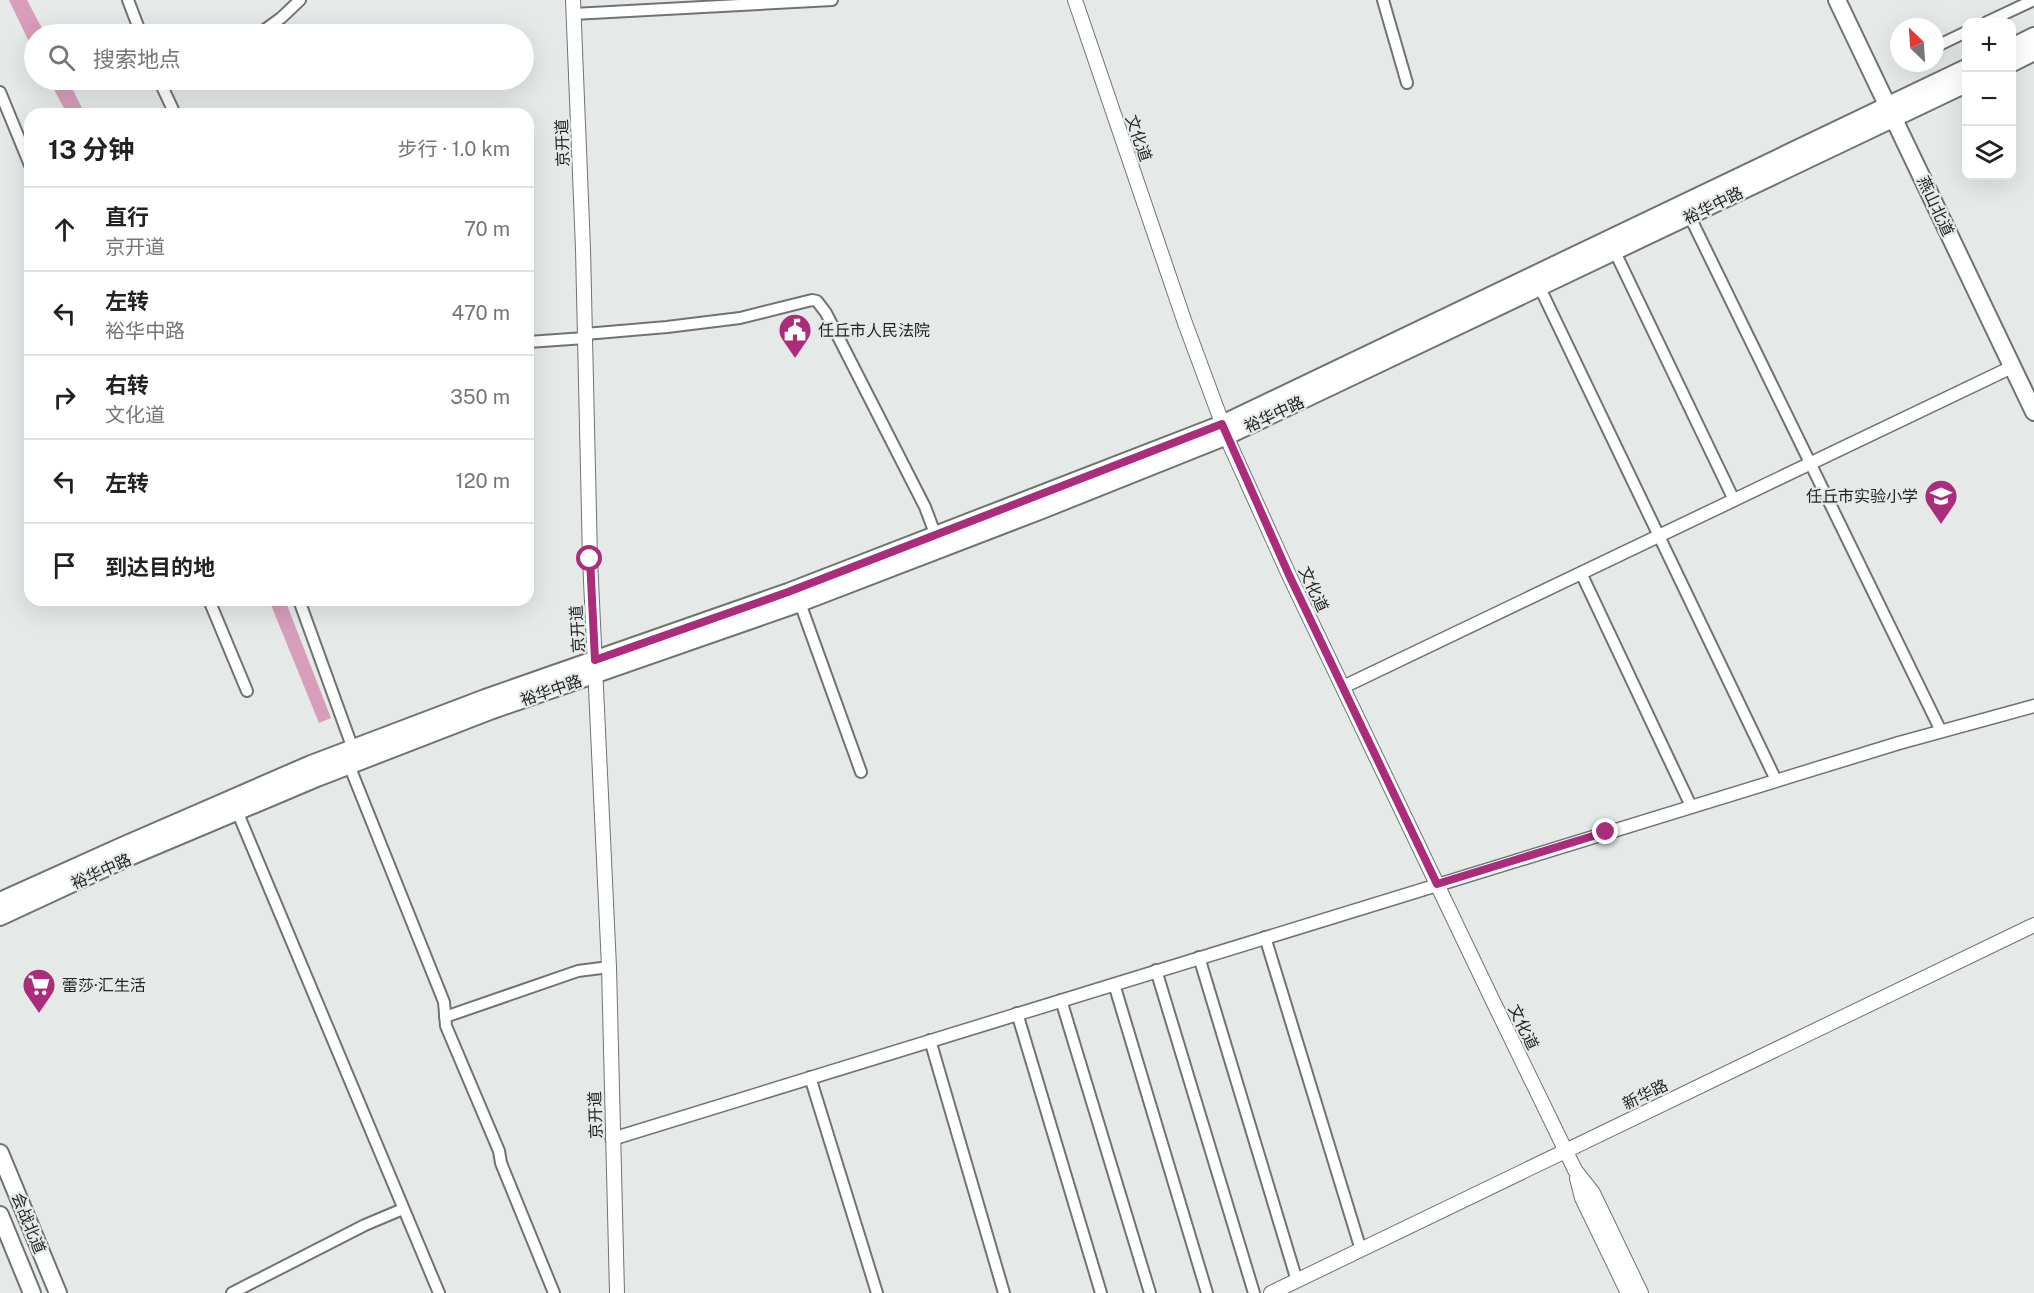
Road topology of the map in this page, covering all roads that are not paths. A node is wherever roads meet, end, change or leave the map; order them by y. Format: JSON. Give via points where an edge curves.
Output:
{"nodes":[{"id":1,"x":128,"y":0,"type":"edge"},
{"id":2,"x":300,"y":0,"type":"edge"},
{"id":3,"x":573,"y":0,"type":"edge"},
{"id":4,"x":832,"y":0,"type":"edge"},
{"id":5,"x":1075,"y":0,"type":"edge"},
{"id":6,"x":1383,"y":0,"type":"edge"},
{"id":7,"x":1838,"y":0,"type":"edge"},
{"id":8,"x":1850,"y":0,"type":"edge"},
{"id":9,"x":2034,"y":0,"type":"edge"},
{"id":10,"x":573,"y":14,"type":"junction"},
{"id":11,"x":1996,"y":18,"type":"edge"},
{"id":12,"x":137,"y":24,"type":"edge"},
{"id":13,"x":273,"y":24,"type":"edge"},
{"id":14,"x":1962,"y":34,"type":"edge"},
{"id":15,"x":2034,"y":36,"type":"edge"},
{"id":16,"x":1944,"y":43,"type":"edge"},
{"id":17,"x":2016,"y":45,"type":"edge"},
{"id":18,"x":2034,"y":52,"type":"edge"},
{"id":19,"x":2016,"y":61,"type":"edge"},
{"id":20,"x":1962,"y":70,"type":"edge"},
{"id":21,"x":1407,"y":83,"type":"dead end"},
{"id":22,"x":1962,"y":85,"type":"edge"},
{"id":23,"x":164,"y":90,"type":"edge"},
{"id":24,"x":0,"y":92,"type":"edge"},
{"id":25,"x":172,"y":108,"type":"edge"},
{"id":26,"x":1896,"y":110,"type":"junction"},
{"id":27,"x":24,"y":150,"type":"edge"},
{"id":28,"x":1690,"y":217,"type":"junction"},
{"id":29,"x":1615,"y":252,"type":"junction"},
{"id":30,"x":1540,"y":288,"type":"junction"},
{"id":31,"x":585,"y":336,"type":"junction"},
{"id":32,"x":534,"y":341,"type":"edge"},
{"id":33,"x":2012,"y":367,"type":"junction"},
{"id":34,"x":2034,"y":386,"type":"edge"},
{"id":35,"x":2034,"y":412,"type":"edge"},
{"id":36,"x":1224,"y":430,"type":"junction"},
{"id":37,"x":1810,"y":463,"type":"junction"},
{"id":38,"x":1734,"y":500,"type":"junction"},
{"id":39,"x":936,"y":536,"type":"junction"},
{"id":40,"x":1659,"y":536,"type":"junction"},
{"id":41,"x":1581,"y":573,"type":"junction"},
{"id":42,"x":800,"y":603,"type":"junction"},
{"id":43,"x":211,"y":606,"type":"edge"},
{"id":44,"x":301,"y":606,"type":"edge"},
{"id":45,"x":595,"y":667,"type":"junction"},
{"id":46,"x":1343,"y":687,"type":"junction"},
{"id":47,"x":246,"y":691,"type":"dead end"},
{"id":48,"x":2033,"y":708,"type":"edge"},
{"id":49,"x":1941,"y":731,"type":"junction"},
{"id":50,"x":353,"y":748,"type":"junction"},
{"id":51,"x":349,"y":765,"type":"junction"},
{"id":52,"x":861,"y":772,"type":"dead end"},
{"id":53,"x":1776,"y":780,"type":"junction"},
{"id":54,"x":1691,"y":806,"type":"junction"},
{"id":55,"x":237,"y":812,"type":"junction"},
{"id":56,"x":1437,"y":884,"type":"junction"},
{"id":57,"x":0,"y":902,"type":"edge"},
{"id":58,"x":0,"y":917,"type":"edge"},
{"id":59,"x":2034,"y":925,"type":"edge"},
{"id":60,"x":1265,"y":937,"type":"junction"},
{"id":61,"x":1199,"y":957,"type":"junction"},
{"id":62,"x":609,"y":967,"type":"junction"},
{"id":63,"x":1156,"y":970,"type":"junction"},
{"id":64,"x":1114,"y":984,"type":"junction"},
{"id":65,"x":1061,"y":1000,"type":"junction"},
{"id":66,"x":1017,"y":1013,"type":"junction"},
{"id":67,"x":445,"y":1017,"type":"junction"},
{"id":68,"x":930,"y":1040,"type":"junction"},
{"id":69,"x":810,"y":1077,"type":"junction"},
{"id":70,"x":612,"y":1139,"type":"junction"},
{"id":71,"x":1566,"y":1151,"type":"junction"},
{"id":72,"x":0,"y":1153,"type":"edge"},
{"id":73,"x":1575,"y":1170,"type":"junction"},
{"id":74,"x":403,"y":1209,"type":"junction"},
{"id":75,"x":0,"y":1215,"type":"edge"},
{"id":76,"x":1361,"y":1250,"type":"junction"},
{"id":77,"x":1297,"y":1281,"type":"junction"},
{"id":78,"x":32,"y":1293,"type":"edge"},
{"id":79,"x":58,"y":1293,"type":"edge"},
{"id":80,"x":232,"y":1293,"type":"edge"},
{"id":81,"x":439,"y":1293,"type":"edge"},
{"id":82,"x":554,"y":1293,"type":"edge"},
{"id":83,"x":616,"y":1293,"type":"edge"},
{"id":84,"x":877,"y":1293,"type":"edge"},
{"id":85,"x":1004,"y":1293,"type":"edge"},
{"id":86,"x":1101,"y":1293,"type":"edge"},
{"id":87,"x":1150,"y":1293,"type":"edge"},
{"id":88,"x":1207,"y":1293,"type":"edge"},
{"id":89,"x":1254,"y":1293,"type":"edge"},
{"id":90,"x":1271,"y":1293,"type":"edge"},
{"id":91,"x":1628,"y":1293,"type":"edge"},
{"id":92,"x":1641,"y":1293,"type":"edge"}],
"edges":[{"from":1,"to":12,"type":"street"},
{"from":2,"to":13,"type":"street"},
{"from":3,"to":10,"type":"main road","name":"京开道"},
{"from":4,"to":10,"type":"street"},
{"from":5,"to":36,"type":"main road","name":"文化道"},
{"from":6,"to":21,"type":"street"},
{"from":7,"to":26,"type":"main road","name":"燕山北道"},
{"from":8,"to":26,"type":"main road","name":"燕山北道"},
{"from":9,"to":11,"type":"street"},
{"from":10,"to":31,"type":"main road","name":"京开道"},
{"from":14,"to":16,"type":"street"},
{"from":15,"to":17,"type":"main road"},
{"from":18,"to":19,"type":"main road"},
{"from":20,"to":26,"type":"main road"},
{"from":22,"to":26,"type":"main road"},
{"from":23,"to":25,"type":"street"},
{"from":24,"to":27,"type":"street"},
{"from":26,"to":28,"type":"main road","name":"裕华中路"},
{"from":26,"to":33,"type":"main road","name":"燕山北道"},
{"from":26,"to":34,"type":"main road","name":"燕山北道"},
{"from":26,"to":36,"type":"main road","name":"裕华中路"},
{"from":28,"to":29,"type":"main road","name":"裕华中路"},
{"from":28,"to":37,"type":"street"},
{"from":29,"to":30,"type":"main road","name":"裕华中路"},
{"from":29,"to":38,"type":"street"},
{"from":30,"to":36,"type":"main road","name":"裕华中路"},
{"from":30,"to":40,"type":"street"},
{"from":31,"to":32,"type":"street"},
{"from":31,"to":39,"type":"street","via":[[740,318],[818,301]]},
{"from":31,"to":45,"type":"main road","name":"京开道"},
{"from":33,"to":35,"type":"main road","name":"燕山北道"},
{"from":33,"to":37,"type":"street"},
{"from":36,"to":39,"type":"main road","name":"裕华中路"},
{"from":36,"to":42,"type":"main road","name":"裕华中路","via":[[1042,510]]},
{"from":36,"to":46,"type":"main road","name":"文化道"},
{"from":37,"to":38,"type":"street"},
{"from":37,"to":49,"type":"street"},
{"from":38,"to":40,"type":"street"},
{"from":39,"to":45,"type":"main road","name":"裕华中路"},
{"from":40,"to":41,"type":"street"},
{"from":40,"to":53,"type":"street"},
{"from":41,"to":46,"type":"street"},
{"from":41,"to":54,"type":"street"},
{"from":42,"to":45,"type":"main road","name":"裕华中路"},
{"from":42,"to":52,"type":"street"},
{"from":43,"to":47,"type":"street"},
{"from":44,"to":50,"type":"street"},
{"from":45,"to":50,"type":"main road","name":"裕华中路","via":[[485,698]]},
{"from":45,"to":51,"type":"main road","name":"裕华中路"},
{"from":45,"to":62,"type":"main road","name":"京开道"},
{"from":46,"to":56,"type":"main road","name":"文化道"},
{"from":48,"to":49,"type":"street"},
{"from":49,"to":53,"type":"street"},
{"from":50,"to":57,"type":"main road","name":"裕华中路"},
{"from":51,"to":55,"type":"main road","name":"裕华中路"},
{"from":51,"to":67,"type":"street","via":[[444,1002]]},
{"from":53,"to":54,"type":"street"},
{"from":54,"to":56,"type":"street"},
{"from":55,"to":58,"type":"main road","name":"裕华中路"},
{"from":55,"to":74,"type":"street"},
{"from":56,"to":60,"type":"street"},
{"from":56,"to":71,"type":"main road","name":"文化道"},
{"from":59,"to":71,"type":"main road","name":"新华路"},
{"from":60,"to":61,"type":"street"},
{"from":60,"to":76,"type":"street"},
{"from":61,"to":63,"type":"street"},
{"from":61,"to":77,"type":"street"},
{"from":62,"to":67,"type":"street","via":[[568,974]]},
{"from":62,"to":70,"type":"main road","name":"京开道"},
{"from":63,"to":64,"type":"street"},
{"from":63,"to":89,"type":"street"},
{"from":64,"to":65,"type":"street"},
{"from":64,"to":88,"type":"street"},
{"from":65,"to":66,"type":"street"},
{"from":65,"to":87,"type":"street"},
{"from":66,"to":68,"type":"street"},
{"from":66,"to":86,"type":"street"},
{"from":67,"to":82,"type":"street"},
{"from":68,"to":69,"type":"street"},
{"from":68,"to":85,"type":"street"},
{"from":69,"to":70,"type":"street"},
{"from":69,"to":84,"type":"street"},
{"from":70,"to":83,"type":"main road","name":"京开道"},
{"from":71,"to":73,"type":"main road","name":"文化道"},
{"from":71,"to":76,"type":"main road","name":"新华路"},
{"from":72,"to":79,"type":"main road","name":"会战北道"},
{"from":73,"to":91,"type":"main road","name":"文化道","via":[[1582,1198]]},
{"from":73,"to":92,"type":"main road","name":"文化道","via":[[1593,1193]]},
{"from":74,"to":80,"type":"street"},
{"from":74,"to":81,"type":"street"},
{"from":75,"to":78,"type":"main road","name":"会战北道"},
{"from":76,"to":77,"type":"main road","name":"新华路"},
{"from":77,"to":90,"type":"main road","name":"新华路"}]}
